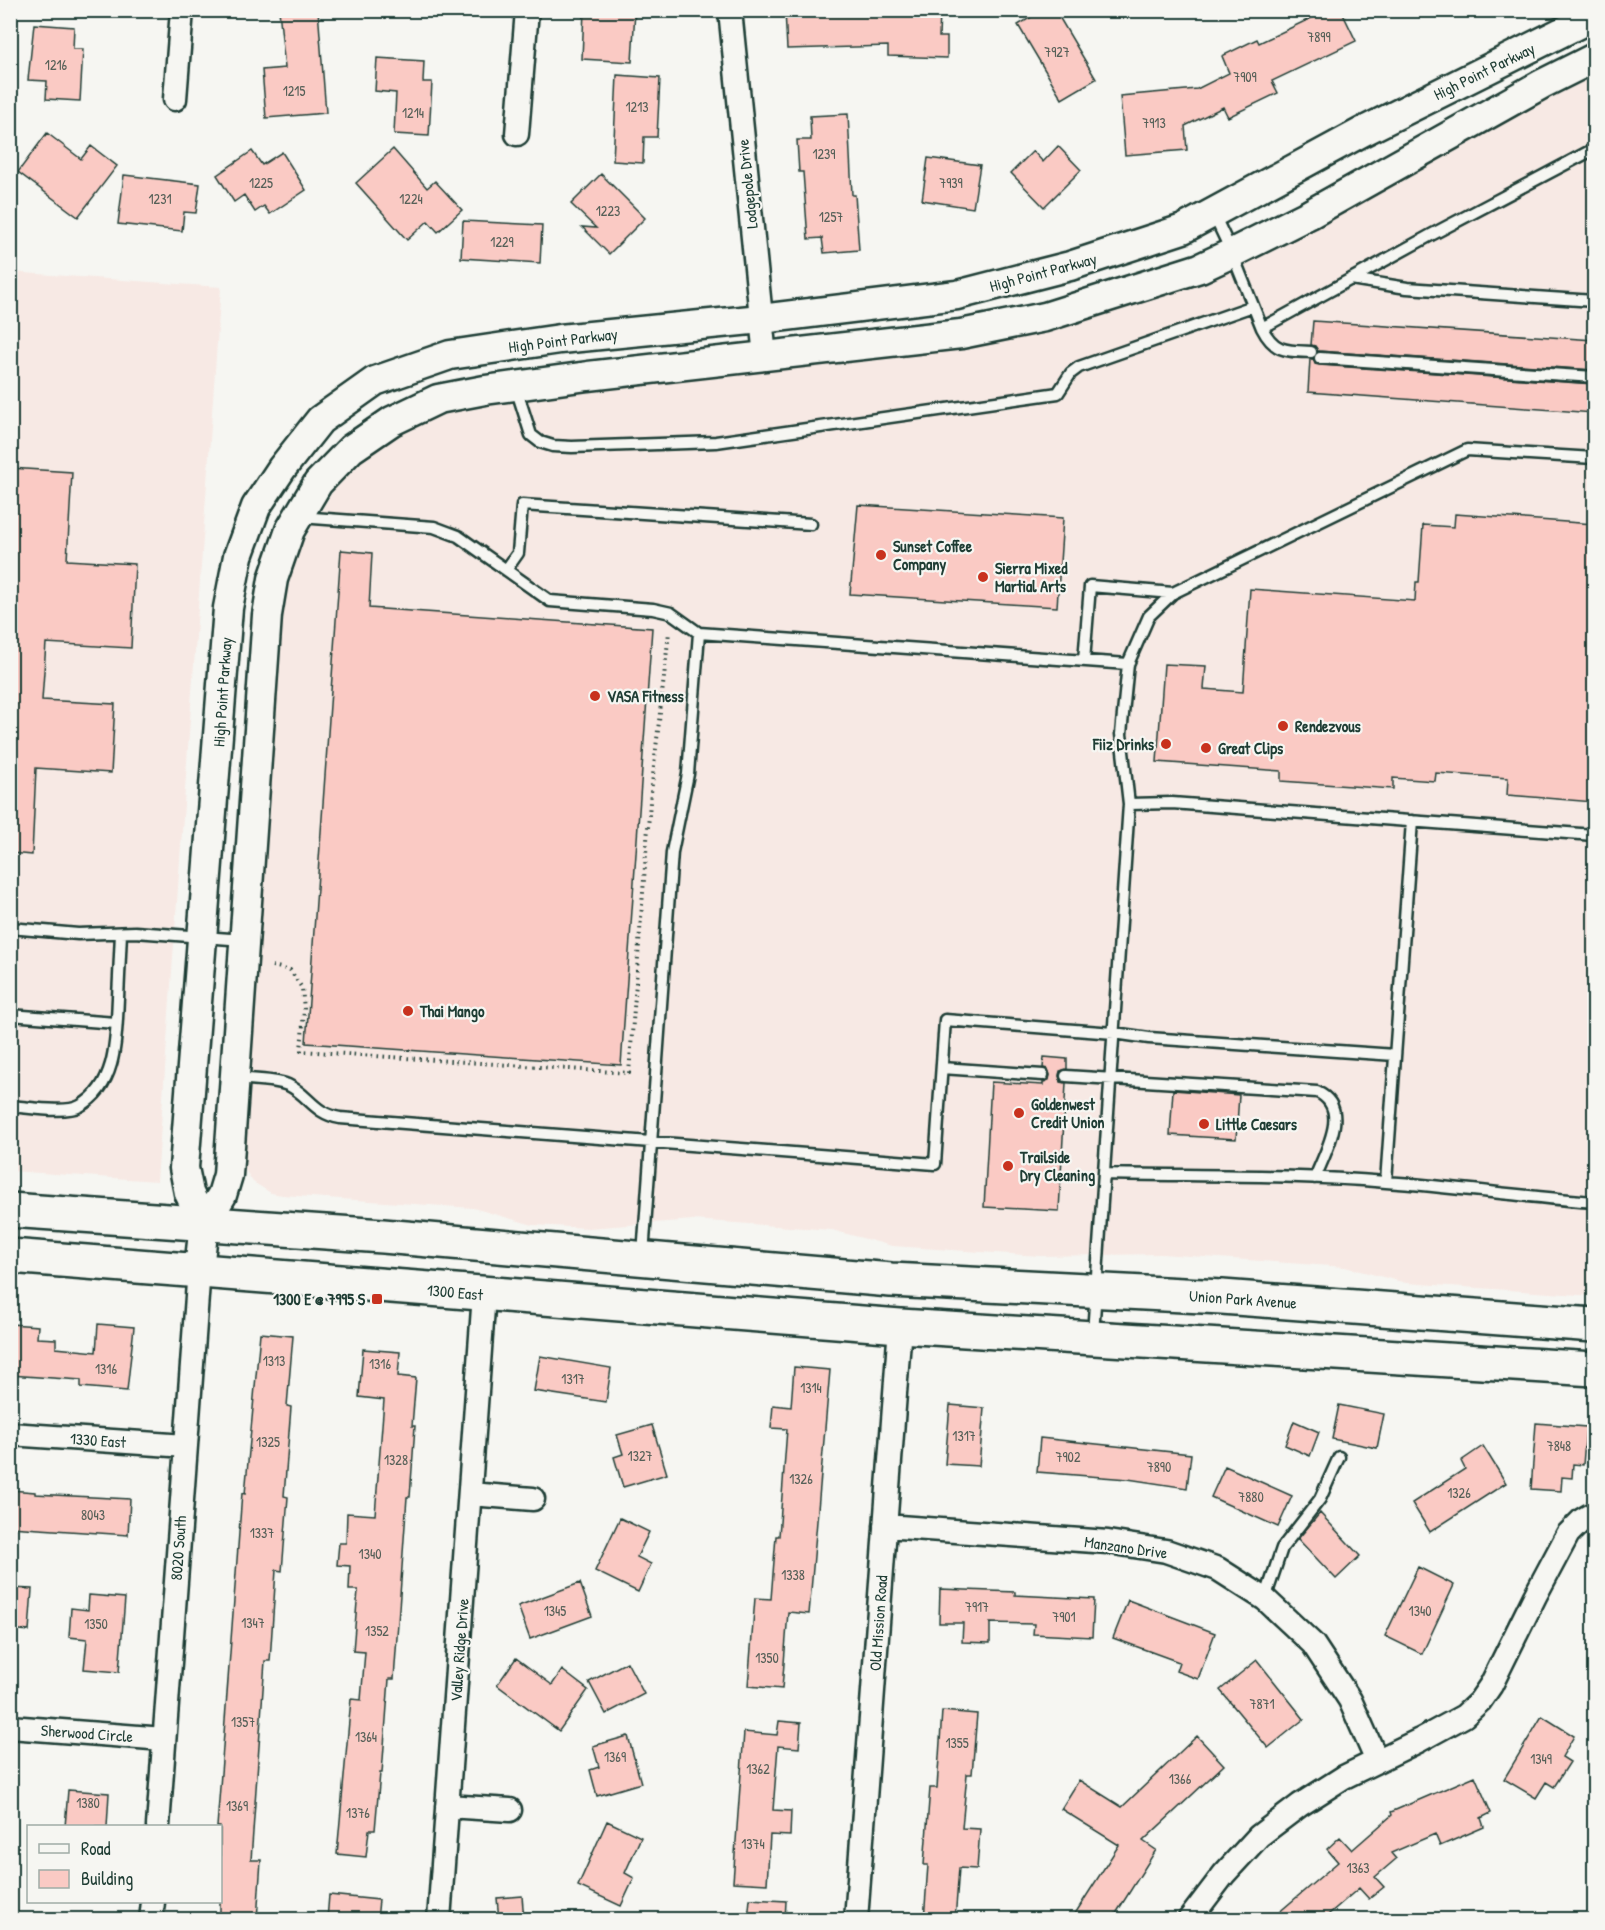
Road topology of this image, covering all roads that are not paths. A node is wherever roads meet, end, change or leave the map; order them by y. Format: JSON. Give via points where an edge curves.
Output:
{"nodes":[{"id":1,"x":182,"y":10,"type":"edge"},
{"id":2,"x":527,"y":10,"type":"edge"},
{"id":3,"x":730,"y":10,"type":"edge"},
{"id":4,"x":1594,"y":16,"type":"edge"},
{"id":5,"x":1594,"y":58,"type":"edge"},
{"id":6,"x":175,"y":99,"type":"dead end"},
{"id":7,"x":517,"y":134,"type":"dead end"},
{"id":8,"x":1594,"y":149,"type":"edge"},
{"id":9,"x":1213,"y":213,"type":"junction"},
{"id":10,"x":1232,"y":253,"type":"junction"},
{"id":11,"x":1351,"y":279,"type":"junction"},
{"id":12,"x":1594,"y":301,"type":"edge"},
{"id":13,"x":1252,"y":306,"type":"junction"},
{"id":14,"x":761,"y":319,"type":"junction"},
{"id":15,"x":1262,"y":328,"type":"junction"},
{"id":16,"x":765,"y":357,"type":"junction"},
{"id":17,"x":1594,"y":377,"type":"edge"},
{"id":18,"x":516,"y":386,"type":"junction"},
{"id":19,"x":1594,"y":458,"type":"edge"},
{"id":20,"x":298,"y":517,"type":"junction"},
{"id":21,"x":811,"y":524,"type":"dead end"},
{"id":22,"x":506,"y":570,"type":"junction"},
{"id":23,"x":1173,"y":593,"type":"junction"},
{"id":24,"x":699,"y":633,"type":"junction"},
{"id":25,"x":1084,"y":660,"type":"junction"},
{"id":26,"x":1128,"y":664,"type":"junction"},
{"id":27,"x":1129,"y":804,"type":"junction"},
{"id":28,"x":1412,"y":821,"type":"junction"},
{"id":29,"x":1594,"y":835,"type":"edge"},
{"id":30,"x":10,"y":928,"type":"edge"},
{"id":31,"x":121,"y":933,"type":"junction"},
{"id":32,"x":204,"y":937,"type":"junction"},
{"id":33,"x":245,"y":940,"type":"junction"},
{"id":34,"x":10,"y":1015,"type":"edge"},
{"id":35,"x":116,"y":1023,"type":"junction"},
{"id":36,"x":1114,"y":1033,"type":"junction"},
{"id":37,"x":1395,"y":1055,"type":"junction"},
{"id":38,"x":942,"y":1068,"type":"junction"},
{"id":39,"x":1043,"y":1075,"type":"dead end"},
{"id":40,"x":1066,"y":1076,"type":"dead end"},
{"id":41,"x":235,"y":1078,"type":"junction"},
{"id":42,"x":1112,"y":1079,"type":"junction"},
{"id":43,"x":10,"y":1106,"type":"edge"},
{"id":44,"x":651,"y":1142,"type":"junction"},
{"id":45,"x":1104,"y":1174,"type":"junction"},
{"id":46,"x":1315,"y":1178,"type":"junction"},
{"id":47,"x":1386,"y":1182,"type":"junction"},
{"id":48,"x":1594,"y":1202,"type":"edge"},
{"id":49,"x":10,"y":1210,"type":"edge"},
{"id":50,"x":204,"y":1224,"type":"junction"},
{"id":51,"x":10,"y":1256,"type":"edge"},
{"id":52,"x":643,"y":1259,"type":"junction"},
{"id":53,"x":199,"y":1269,"type":"junction"},
{"id":54,"x":1096,"y":1289,"type":"junction"},
{"id":55,"x":484,"y":1294,"type":"junction"},
{"id":56,"x":1594,"y":1325,"type":"edge"},
{"id":57,"x":900,"y":1326,"type":"junction"},
{"id":58,"x":1093,"y":1337,"type":"junction"},
{"id":59,"x":1594,"y":1369,"type":"edge"},
{"id":60,"x":10,"y":1434,"type":"edge"},
{"id":61,"x":186,"y":1446,"type":"junction"},
{"id":62,"x":1339,"y":1457,"type":"dead end"},
{"id":63,"x":470,"y":1494,"type":"junction"},
{"id":64,"x":533,"y":1499,"type":"dead end"},
{"id":65,"x":1594,"y":1513,"type":"edge"},
{"id":66,"x":885,"y":1526,"type":"junction"},
{"id":67,"x":1265,"y":1599,"type":"junction"},
{"id":68,"x":10,"y":1727,"type":"edge"},
{"id":69,"x":164,"y":1739,"type":"junction"},
{"id":70,"x":1377,"y":1761,"type":"junction"},
{"id":71,"x":447,"y":1806,"type":"junction"},
{"id":72,"x":510,"y":1810,"type":"dead end"},
{"id":73,"x":158,"y":1825,"type":"edge"},
{"id":74,"x":153,"y":1903,"type":"edge"},
{"id":75,"x":151,"y":1920,"type":"edge"},
{"id":76,"x":439,"y":1920,"type":"edge"},
{"id":77,"x":856,"y":1920,"type":"edge"},
{"id":78,"x":1189,"y":1920,"type":"edge"}],
"edges":[{"from":1,"to":6,"type":"street"},
{"from":2,"to":7,"type":"street"},
{"from":3,"to":14,"type":"street","name":"Lodgepole Drive"},
{"from":4,"to":9,"type":"street","name":"High Point Parkway","via":[[1362,132]]},
{"from":5,"to":10,"type":"street"},
{"from":8,"to":11,"type":"lane"},
{"from":9,"to":10,"type":"lane"},
{"from":9,"to":14,"type":"street","name":"High Point Parkway","via":[[1183,229],[1070,266],[957,295]]},
{"from":10,"to":13,"type":"lane"},
{"from":10,"to":16,"type":"street","via":[[1200,268],[1045,317],[961,334]]},
{"from":11,"to":12,"type":"lane","via":[[1407,288]]},
{"from":11,"to":15,"type":"lane"},
{"from":13,"to":15,"type":"lane"},
{"from":13,"to":18,"type":"lane","via":[[1079,367],[1058,393],[716,442],[553,446],[531,435]]},
{"from":14,"to":16,"type":"street","name":"Lodgepole Drive"},
{"from":14,"to":32,"type":"street","name":"High Point Parkway","via":[[560,339],[450,355],[375,381],[320,420],[256,507],[238,556],[228,608]]},
{"from":15,"to":17,"type":"lane","via":[[1278,349],[1315,355]]},
{"from":16,"to":18,"type":"street"},
{"from":18,"to":20,"type":"street","via":[[438,399],[392,421],[351,449],[318,483]]},
{"from":19,"to":23,"type":"lane","via":[[1467,450]]},
{"from":20,"to":22,"type":"lane","via":[[434,527],[458,536]]},
{"from":20,"to":33,"type":"street","via":[[273,579],[267,615]]},
{"from":21,"to":22,"type":"lane","via":[[522,505],[518,553]]},
{"from":22,"to":24,"type":"lane","via":[[550,601],[653,609],[671,613]]},
{"from":23,"to":25,"type":"lane","via":[[1090,586]]},
{"from":23,"to":26,"type":"lane","via":[[1149,616]]},
{"from":24,"to":25,"type":"lane"},
{"from":24,"to":44,"type":"lane","via":[[688,774],[672,852]]},
{"from":25,"to":26,"type":"lane"},
{"from":26,"to":27,"type":"lane","via":[[1121,734]]},
{"from":27,"to":28,"type":"lane","via":[[1172,803]]},
{"from":27,"to":36,"type":"lane"},
{"from":28,"to":29,"type":"lane"},
{"from":28,"to":37,"type":"lane"},
{"from":30,"to":31,"type":"lane"},
{"from":31,"to":32,"type":"lane"},
{"from":31,"to":35,"type":"lane"},
{"from":32,"to":33,"type":"lane"},
{"from":32,"to":50,"type":"street","name":"High Point Parkway","via":[[184,1168],[189,1193]]},
{"from":33,"to":41,"type":"street"},
{"from":34,"to":35,"type":"lane"},
{"from":35,"to":43,"type":"lane","via":[[115,1052],[106,1078],[79,1107],[67,1110]]},
{"from":36,"to":37,"type":"lane"},
{"from":36,"to":38,"type":"lane","via":[[945,1020]]},
{"from":36,"to":42,"type":"lane"},
{"from":37,"to":47,"type":"lane"},
{"from":38,"to":39,"type":"lane"},
{"from":38,"to":44,"type":"lane","via":[[935,1164]]},
{"from":40,"to":42,"type":"lane"},
{"from":41,"to":44,"type":"lane","via":[[289,1086],[327,1116],[340,1118]]},
{"from":41,"to":50,"type":"street","via":[[228,1175],[222,1195]]},
{"from":42,"to":45,"type":"lane"},
{"from":42,"to":46,"type":"lane","via":[[1303,1090],[1326,1096],[1336,1115]]},
{"from":44,"to":52,"type":"lane"},
{"from":45,"to":46,"type":"lane"},
{"from":45,"to":54,"type":"lane"},
{"from":46,"to":47,"type":"lane"},
{"from":47,"to":48,"type":"lane"},
{"from":49,"to":50,"type":"main road"},
{"from":50,"to":52,"type":"main road"},
{"from":50,"to":53,"type":"street"},
{"from":51,"to":53,"type":"main road","name":"1300 East"},
{"from":52,"to":54,"type":"main road","name":"Union Park Avenue","via":[[891,1280]]},
{"from":53,"to":55,"type":"main road","name":"1300 East"},
{"from":53,"to":61,"type":"street","name":"8020 South"},
{"from":54,"to":56,"type":"main road","name":"Union Park Avenue"},
{"from":54,"to":58,"type":"lane"},
{"from":55,"to":57,"type":"main road","name":"1300 East"},
{"from":55,"to":63,"type":"street","name":"Valley Ridge Drive"},
{"from":57,"to":58,"type":"main road"},
{"from":57,"to":66,"type":"street","name":"Old Mission Road"},
{"from":58,"to":59,"type":"main road"},
{"from":60,"to":61,"type":"street","name":"1330 East"},
{"from":61,"to":69,"type":"street","name":"8020 South"},
{"from":62,"to":67,"type":"lane","via":[[1320,1499],[1282,1548]]},
{"from":63,"to":64,"type":"street"},
{"from":63,"to":71,"type":"street","name":"Valley Ridge Drive"},
{"from":65,"to":70,"type":"street","via":[[1568,1534],[1480,1701],[1464,1716]]},
{"from":66,"to":67,"type":"street","name":"Manzano Drive","via":[[1108,1542],[1166,1551],[1218,1569]]},
{"from":66,"to":77,"type":"street","name":"Old Mission Road"},
{"from":67,"to":70,"type":"street","name":"Manzano Drive","via":[[1313,1644],[1350,1700]]},
{"from":68,"to":69,"type":"street","name":"Sherwood Circle"},
{"from":69,"to":73,"type":"street","name":"8020 South"},
{"from":70,"to":78,"type":"street","via":[[1308,1799],[1259,1836]]},
{"from":71,"to":72,"type":"street"},
{"from":71,"to":76,"type":"street","name":"Valley Ridge Drive"},
{"from":74,"to":75,"type":"street"}]}
